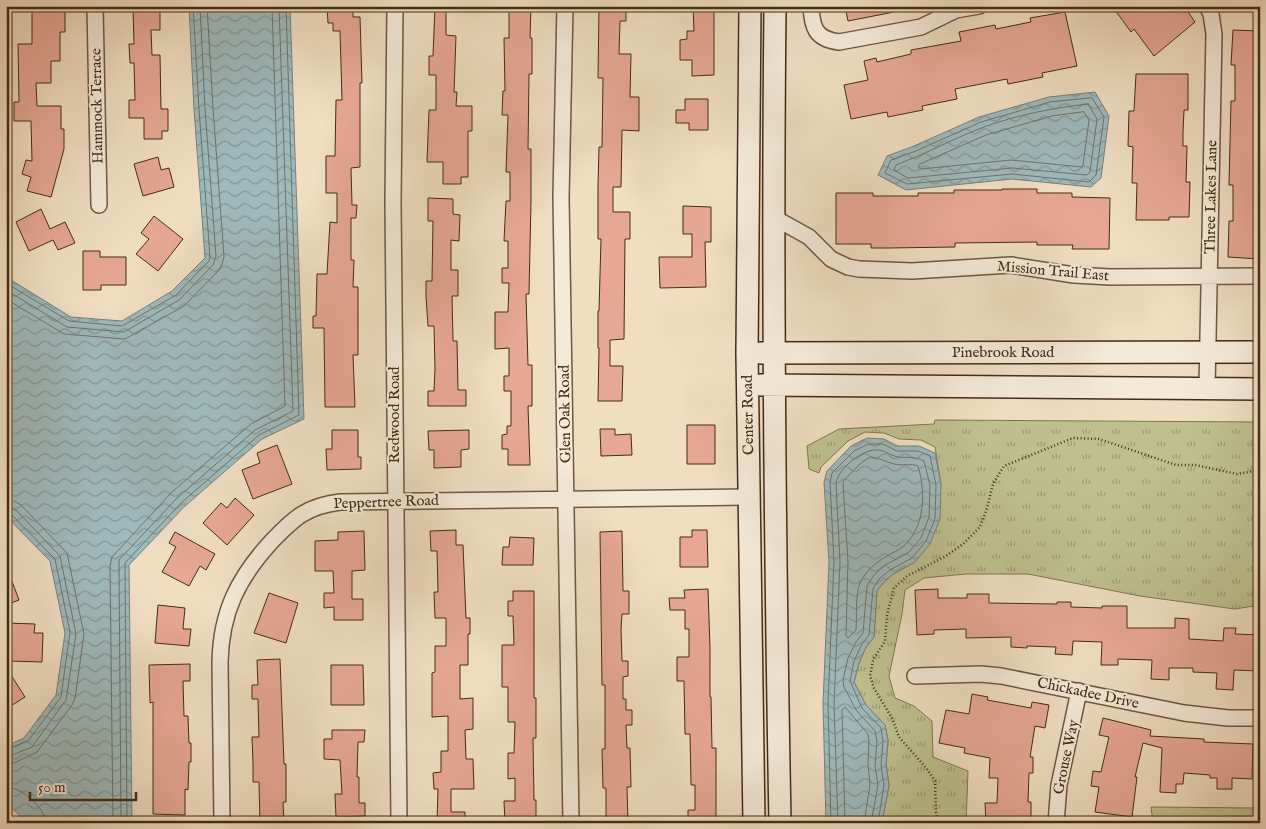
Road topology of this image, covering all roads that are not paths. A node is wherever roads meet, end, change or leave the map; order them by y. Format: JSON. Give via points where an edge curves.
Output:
{"nodes":[{"id":1,"x":95,"y":6,"type":"edge"},
{"id":2,"x":395,"y":6,"type":"edge"},
{"id":3,"x":565,"y":6,"type":"edge"},
{"id":4,"x":750,"y":6,"type":"edge"},
{"id":5,"x":775,"y":6,"type":"edge"},
{"id":6,"x":811,"y":6,"type":"edge"},
{"id":7,"x":979,"y":6,"type":"edge"},
{"id":8,"x":1208,"y":6,"type":"edge"},
{"id":9,"x":99,"y":205,"type":"dead end"},
{"id":10,"x":773,"y":217,"type":"junction"},
{"id":11,"x":1260,"y":276,"type":"edge"},
{"id":12,"x":1210,"y":277,"type":"junction"},
{"id":13,"x":1207,"y":352,"type":"junction"},
{"id":14,"x":1260,"y":352,"type":"edge"},
{"id":15,"x":747,"y":353,"type":"junction"},
{"id":16,"x":774,"y":353,"type":"junction"},
{"id":17,"x":748,"y":385,"type":"junction"},
{"id":18,"x":774,"y":385,"type":"junction"},
{"id":19,"x":1207,"y":388,"type":"junction"},
{"id":20,"x":1260,"y":389,"type":"edge"},
{"id":21,"x":750,"y":497,"type":"junction"},
{"id":22,"x":566,"y":499,"type":"junction"},
{"id":23,"x":395,"y":501,"type":"junction"},
{"id":24,"x":915,"y":676,"type":"dead end"},
{"id":25,"x":1079,"y":691,"type":"junction"},
{"id":26,"x":1260,"y":718,"type":"edge"},
{"id":27,"x":222,"y":823,"type":"edge"},
{"id":28,"x":399,"y":823,"type":"edge"},
{"id":29,"x":571,"y":823,"type":"edge"},
{"id":30,"x":754,"y":823,"type":"edge"},
{"id":31,"x":780,"y":823,"type":"edge"},
{"id":32,"x":1056,"y":823,"type":"edge"}],
"edges":[{"from":1,"to":9,"type":"street","name":"Hammock Terrace"},
{"from":2,"to":23,"type":"street","name":"Redwood Road"},
{"from":3,"to":22,"type":"street","name":"Glen Oak Road","via":[[561,198]]},
{"from":4,"to":15,"type":"street","name":"Center Road"},
{"from":5,"to":10,"type":"street","name":"Center Road"},
{"from":6,"to":7,"type":"street","via":[[812,26],[829,41],[838,42],[921,28],[956,10]]},
{"from":8,"to":12,"type":"street","name":"Three Lakes Lane","via":[[1214,34]]},
{"from":10,"to":12,"type":"street","name":"Mission Trail East","via":[[809,237],[831,259],[859,269],[912,271],[1011,265],[1074,275]]},
{"from":10,"to":16,"type":"street","name":"Center Road"},
{"from":11,"to":12,"type":"street","name":"Mission Trail East"},
{"from":12,"to":13,"type":"street","name":"Three Lakes Lane"},
{"from":13,"to":14,"type":"street","name":"Pinebrook Road"},
{"from":13,"to":16,"type":"street","name":"Pinebrook Road"},
{"from":13,"to":19,"type":"street","name":"Three Lakes Lane"},
{"from":15,"to":16,"type":"street","name":"Pinebrook Road"},
{"from":15,"to":17,"type":"street","name":"Center Road"},
{"from":16,"to":18,"type":"street","name":"Center Road"},
{"from":17,"to":18,"type":"street"},
{"from":17,"to":21,"type":"street","name":"Center Road"},
{"from":18,"to":19,"type":"street"},
{"from":18,"to":31,"type":"street","name":"Center Road"},
{"from":19,"to":20,"type":"street"},
{"from":21,"to":22,"type":"street","name":"Peppertree Road"},
{"from":21,"to":30,"type":"street","name":"Center Road"},
{"from":22,"to":23,"type":"street","name":"Peppertree Road"},
{"from":22,"to":29,"type":"street","name":"Glen Oak Road"},
{"from":23,"to":27,"type":"street","name":"Peppertree Road","via":[[327,504],[311,508],[290,523],[261,553],[238,584],[225,617],[220,647]]},
{"from":23,"to":28,"type":"street","name":"Redwood Road"},
{"from":24,"to":25,"type":"street","name":"Chickadee Drive","via":[[981,674]]},
{"from":25,"to":26,"type":"street","name":"Chickadee Drive","via":[[1207,716]]},
{"from":25,"to":32,"type":"street","name":"Grouse Way","via":[[1059,785]]}]}
